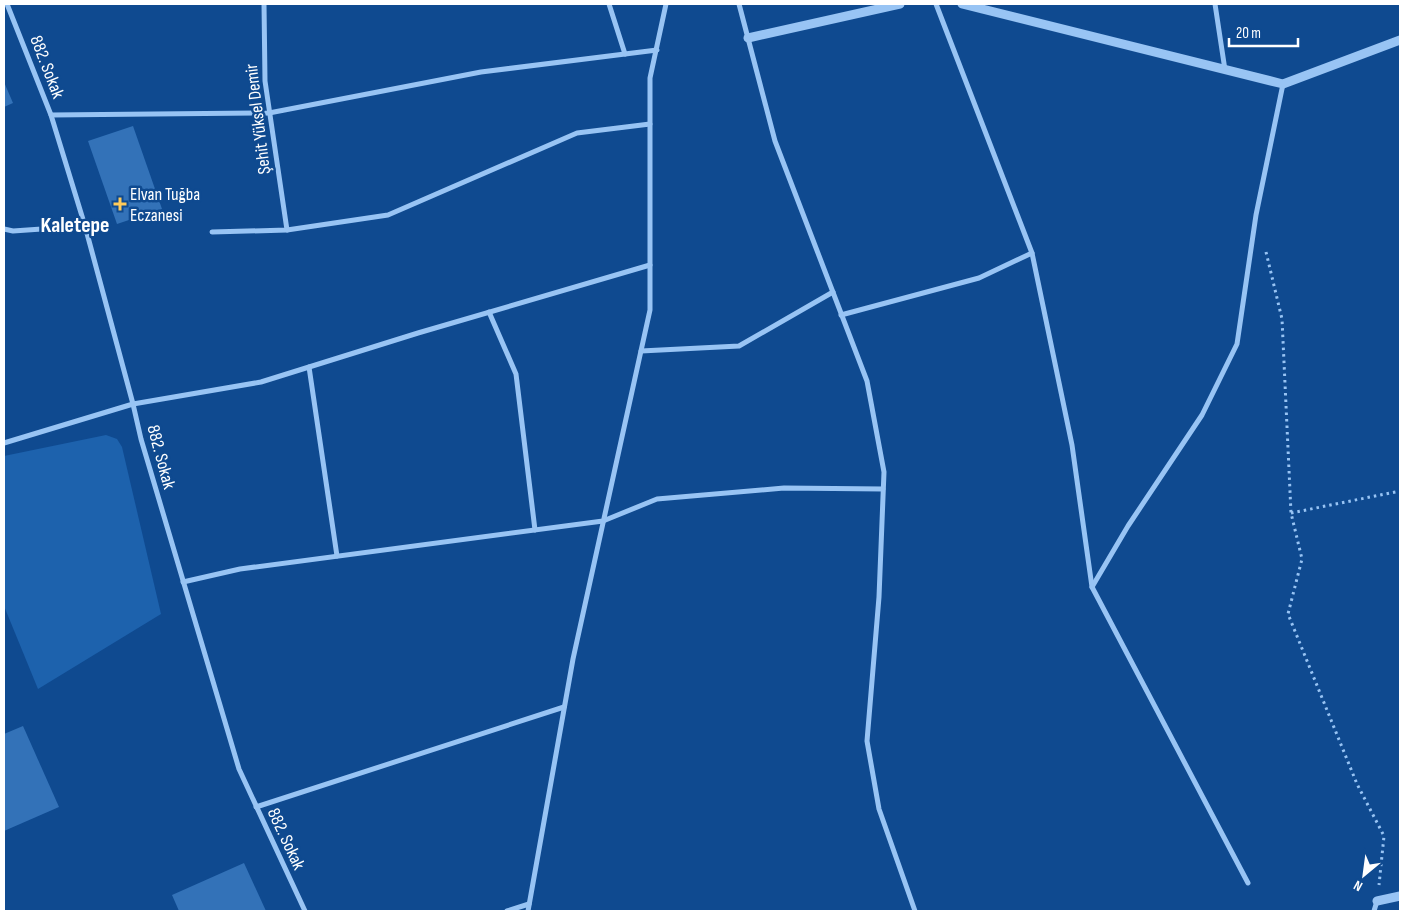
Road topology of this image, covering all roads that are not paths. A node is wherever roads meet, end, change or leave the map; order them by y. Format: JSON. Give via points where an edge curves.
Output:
{"nodes":[{"id":1,"x":7,"y":4,"type":"edge"},
{"id":2,"x":264,"y":4,"type":"edge"},
{"id":3,"x":609,"y":4,"type":"edge"},
{"id":4,"x":666,"y":4,"type":"edge"},
{"id":5,"x":739,"y":4,"type":"edge"},
{"id":6,"x":900,"y":4,"type":"edge"},
{"id":7,"x":936,"y":4,"type":"edge"},
{"id":8,"x":962,"y":4,"type":"edge"},
{"id":9,"x":1215,"y":4,"type":"edge"},
{"id":10,"x":748,"y":38,"type":"junction"},
{"id":11,"x":1400,"y":40,"type":"edge"},
{"id":12,"x":656,"y":50,"type":"junction"},
{"id":13,"x":625,"y":54,"type":"junction"},
{"id":14,"x":1225,"y":70,"type":"junction"},
{"id":15,"x":1283,"y":84,"type":"junction"},
{"id":16,"x":269,"y":113,"type":"junction"},
{"id":17,"x":51,"y":115,"type":"junction"},
{"id":18,"x":650,"y":124,"type":"junction"},
{"id":19,"x":85,"y":226,"type":"junction"},
{"id":20,"x":4,"y":229,"type":"edge"},
{"id":21,"x":287,"y":230,"type":"junction"},
{"id":22,"x":212,"y":232,"type":"dead end"},
{"id":23,"x":1032,"y":253,"type":"junction"},
{"id":24,"x":650,"y":265,"type":"junction"},
{"id":25,"x":832,"y":292,"type":"junction"},
{"id":26,"x":489,"y":312,"type":"junction"},
{"id":27,"x":842,"y":315,"type":"junction"},
{"id":28,"x":641,"y":351,"type":"junction"},
{"id":29,"x":309,"y":367,"type":"junction"},
{"id":30,"x":133,"y":404,"type":"junction"},
{"id":31,"x":4,"y":443,"type":"edge"},
{"id":32,"x":883,"y":489,"type":"junction"},
{"id":33,"x":603,"y":521,"type":"junction"},
{"id":34,"x":535,"y":530,"type":"junction"},
{"id":35,"x":337,"y":556,"type":"junction"},
{"id":36,"x":183,"y":582,"type":"junction"},
{"id":37,"x":1092,"y":588,"type":"junction"},
{"id":38,"x":564,"y":707,"type":"junction"},
{"id":39,"x":256,"y":807,"type":"junction"},
{"id":40,"x":1248,"y":883,"type":"dead end"},
{"id":41,"x":1400,"y":896,"type":"edge"},
{"id":42,"x":1377,"y":901,"type":"joint"},
{"id":43,"x":529,"y":904,"type":"junction"},
{"id":44,"x":305,"y":911,"type":"edge"},
{"id":45,"x":508,"y":911,"type":"edge"},
{"id":46,"x":528,"y":911,"type":"edge"},
{"id":47,"x":915,"y":911,"type":"edge"},
{"id":48,"x":1374,"y":911,"type":"edge"}],
"edges":[{"from":1,"to":17,"type":"street","name":"882. Sokak"},
{"from":2,"to":16,"type":"street","name":"Şehit Yüksel Demir","via":[[264,81]]},
{"from":3,"to":13,"type":"street"},
{"from":4,"to":12,"type":"street"},
{"from":5,"to":10,"type":"street"},
{"from":6,"to":10,"type":"street"},
{"from":7,"to":23,"type":"street"},
{"from":8,"to":14,"type":"street"},
{"from":9,"to":14,"type":"street"},
{"from":10,"to":25,"type":"street","via":[[775,141]]},
{"from":11,"to":15,"type":"street"},
{"from":12,"to":13,"type":"street"},
{"from":12,"to":18,"type":"street","via":[[650,78]]},
{"from":13,"to":16,"type":"street","via":[[482,72]]},
{"from":14,"to":15,"type":"street"},
{"from":15,"to":37,"type":"street","via":[[1256,215],[1236,344],[1202,416],[1128,526]]},
{"from":16,"to":17,"type":"street"},
{"from":16,"to":21,"type":"street","name":"Şehit Yüksel Demir"},
{"from":17,"to":19,"type":"street","name":"882. Sokak"},
{"from":18,"to":21,"type":"street","via":[[577,133],[388,215]]},
{"from":18,"to":24,"type":"street"},
{"from":19,"to":20,"type":"street","via":[[13,232]]},
{"from":19,"to":30,"type":"street","name":"882. Sokak"},
{"from":21,"to":22,"type":"street"},
{"from":23,"to":27,"type":"street","via":[[980,278]]},
{"from":23,"to":37,"type":"street","via":[[1072,445]]},
{"from":24,"to":26,"type":"street"},
{"from":24,"to":28,"type":"street","via":[[650,310]]},
{"from":25,"to":27,"type":"street"},
{"from":25,"to":28,"type":"street","via":[[739,346]]},
{"from":26,"to":29,"type":"street"},
{"from":26,"to":34,"type":"street","via":[[516,374]]},
{"from":27,"to":32,"type":"street","via":[[866,381],[884,472]]},
{"from":28,"to":33,"type":"street"},
{"from":29,"to":30,"type":"street","via":[[261,382]]},
{"from":29,"to":35,"type":"street"},
{"from":30,"to":31,"type":"street"},
{"from":30,"to":36,"type":"street","name":"882. Sokak","via":[[140,439]]},
{"from":32,"to":33,"type":"street","via":[[784,488],[657,499]]},
{"from":32,"to":47,"type":"street","via":[[866,741],[879,809]]},
{"from":33,"to":34,"type":"street"},
{"from":33,"to":38,"type":"street"},
{"from":34,"to":35,"type":"street"},
{"from":35,"to":36,"type":"street","via":[[240,569]]},
{"from":36,"to":39,"type":"street","name":"882. Sokak","via":[[238,769]]},
{"from":37,"to":40,"type":"street"},
{"from":38,"to":39,"type":"street"},
{"from":38,"to":43,"type":"street"},
{"from":39,"to":44,"type":"street","name":"882. Sokak"},
{"from":41,"to":42,"type":"street"},
{"from":42,"to":48,"type":"street"},
{"from":43,"to":45,"type":"street"},
{"from":43,"to":46,"type":"street"}]}
